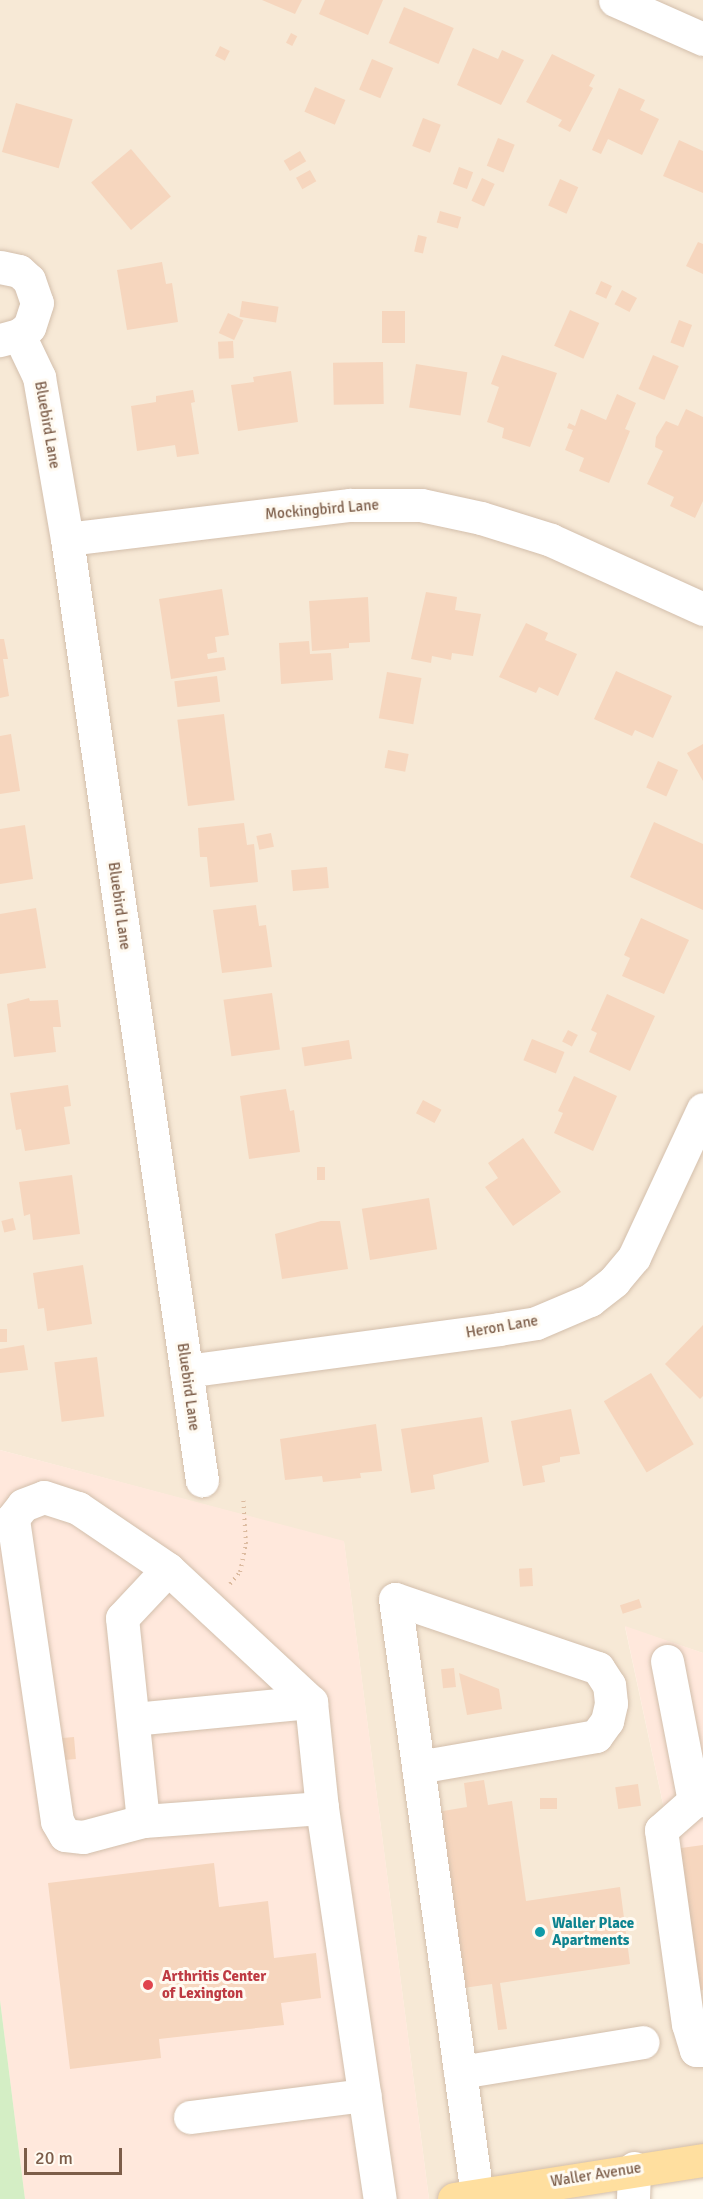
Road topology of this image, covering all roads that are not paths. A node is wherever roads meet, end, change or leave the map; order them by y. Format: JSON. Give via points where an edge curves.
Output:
{"nodes":[{"id":1,"x":615,"y":0,"type":"edge"},
{"id":2,"x":703,"y":39,"type":"edge"},
{"id":3,"x":0,"y":267,"type":"edge"},
{"id":4,"x":10,"y":338,"type":"edge"},
{"id":5,"x":67,"y":539,"type":"junction"},
{"id":6,"x":703,"y":609,"type":"edge"},
{"id":7,"x":703,"y":1109,"type":"edge"},
{"id":8,"x":186,"y":1371,"type":"junction"},
{"id":9,"x":202,"y":1480,"type":"dead end"},
{"id":10,"x":168,"y":1569,"type":"junction"},
{"id":11,"x":667,"y":1661,"type":"dead end"},
{"id":12,"x":310,"y":1702,"type":"junction"},
{"id":13,"x":133,"y":1719,"type":"junction"},
{"id":14,"x":418,"y":1767,"type":"junction"},
{"id":15,"x":699,"y":1800,"type":"edge"},
{"id":16,"x":322,"y":1808,"type":"junction"},
{"id":17,"x":144,"y":1821,"type":"junction"},
{"id":18,"x":643,"y":2042,"type":"dead end"},
{"id":19,"x":703,"y":2050,"type":"edge"},
{"id":20,"x":460,"y":2072,"type":"junction"},
{"id":21,"x":364,"y":2095,"type":"junction"},
{"id":22,"x":190,"y":2117,"type":"dead end"},
{"id":23,"x":703,"y":2160,"type":"edge"},
{"id":24,"x":633,"y":2184,"type":"edge"},
{"id":25,"x":466,"y":2197,"type":"edge"},
{"id":26,"x":380,"y":2199,"type":"edge"}],
"edges":[{"from":1,"to":2,"type":"street"},
{"from":3,"to":4,"type":"street","name":"Bluebird Lane","via":[[19,271],[35,290],[36,316]]},
{"from":4,"to":5,"type":"street","name":"Bluebird Lane","via":[[39,377]]},
{"from":5,"to":6,"type":"street","name":"Mockingbird Lane","via":[[351,505],[421,505],[482,518],[551,540]]},
{"from":5,"to":8,"type":"street","name":"Bluebird Lane"},
{"from":7,"to":8,"type":"street","name":"Heron Lane","via":[[634,1257],[614,1281],[590,1300],[536,1323]]},
{"from":8,"to":9,"type":"street","name":"Bluebird Lane"},
{"from":10,"to":12,"type":"street"},
{"from":10,"to":13,"type":"street","via":[[122,1618]]},
{"from":10,"to":17,"type":"street","via":[[67,1504],[44,1497],[23,1504],[13,1518],[57,1821],[65,1835],[83,1837]]},
{"from":11,"to":15,"type":"street"},
{"from":12,"to":13,"type":"street"},
{"from":12,"to":16,"type":"street"},
{"from":13,"to":17,"type":"street"},
{"from":14,"to":14,"type":"street","via":[[395,1599],[598,1668],[609,1684],[611,1703],[607,1721],[596,1736]]},
{"from":14,"to":20,"type":"street"},
{"from":15,"to":19,"type":"street","via":[[661,1830],[688,2024],[696,2050]]},
{"from":16,"to":17,"type":"street"},
{"from":16,"to":21,"type":"street"},
{"from":18,"to":20,"type":"street"},
{"from":20,"to":25,"type":"street"},
{"from":21,"to":22,"type":"street"},
{"from":21,"to":26,"type":"street"},
{"from":23,"to":24,"type":"main road","name":"Waller Avenue"},
{"from":24,"to":25,"type":"main road","name":"Waller Avenue"}]}
